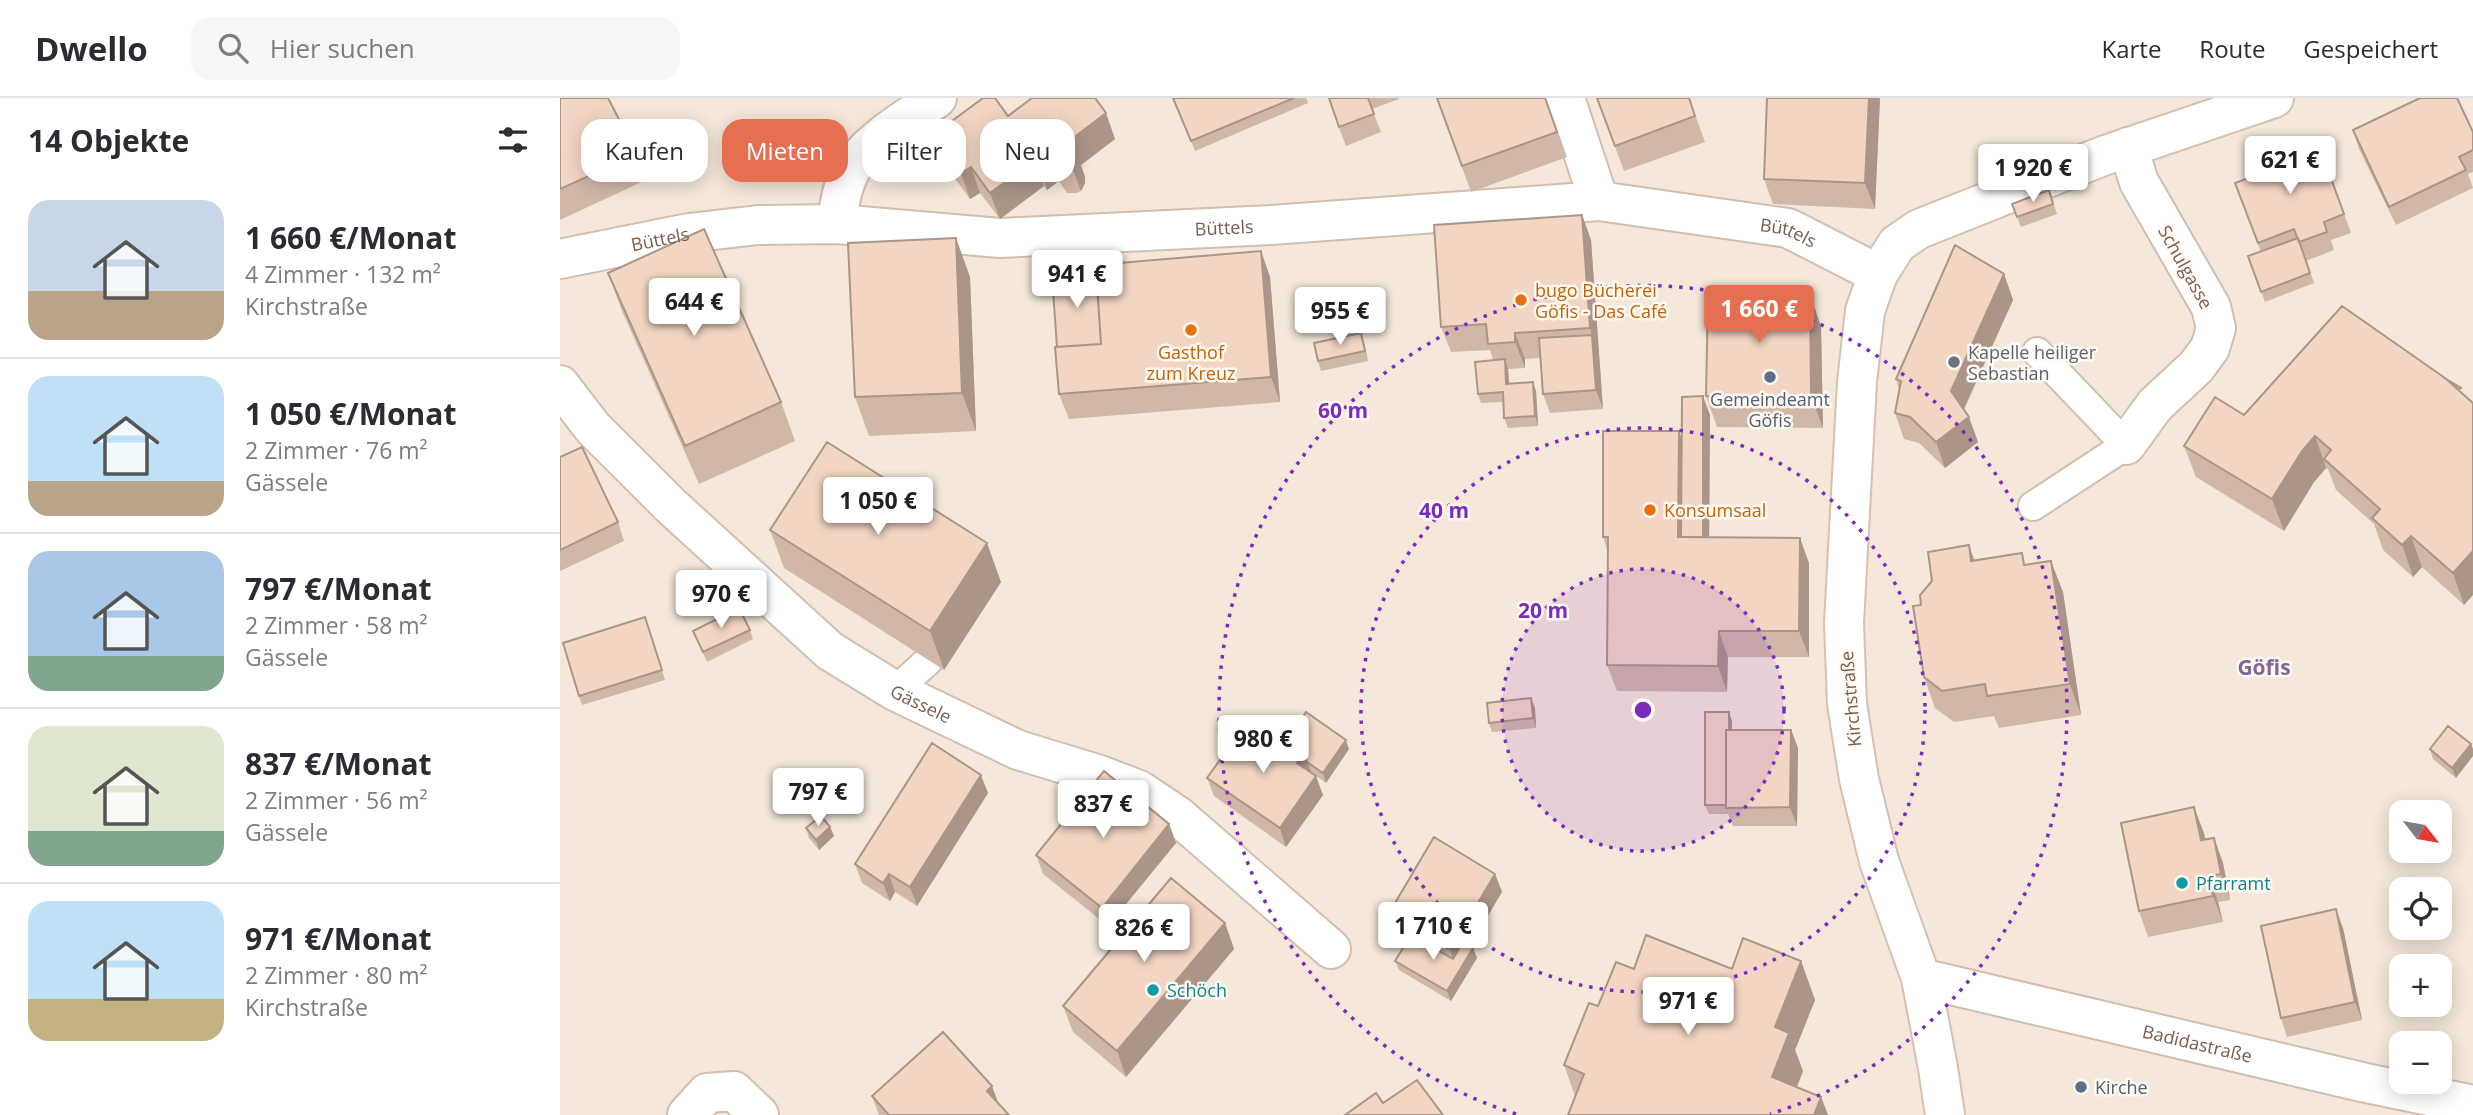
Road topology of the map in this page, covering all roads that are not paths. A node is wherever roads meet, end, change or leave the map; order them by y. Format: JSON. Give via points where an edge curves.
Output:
{"nodes":[{"id":1,"x":937,"y":98,"type":"edge"},
{"id":2,"x":1565,"y":98,"type":"edge"},
{"id":3,"x":2274,"y":98,"type":"edge"},
{"id":4,"x":2128,"y":147,"type":"junction"},
{"id":5,"x":1598,"y":201,"type":"junction"},
{"id":6,"x":837,"y":224,"type":"junction"},
{"id":7,"x":560,"y":259,"type":"edge"},
{"id":8,"x":1878,"y":274,"type":"junction"},
{"id":9,"x":2037,"y":352,"type":"dead end"},
{"id":10,"x":560,"y":386,"type":"edge"},
{"id":11,"x":2126,"y":445,"type":"junction"},
{"id":12,"x":2033,"y":506,"type":"dead end"},
{"id":13,"x":928,"y":661,"type":"edge"},
{"id":14,"x":895,"y":691,"type":"junction"},
{"id":15,"x":1331,"y":949,"type":"dead end"},
{"id":16,"x":1921,"y":978,"type":"junction"},
{"id":17,"x":2473,"y":1105,"type":"edge"},
{"id":18,"x":687,"y":1115,"type":"edge"},
{"id":19,"x":759,"y":1115,"type":"edge"},
{"id":20,"x":1945,"y":1115,"type":"edge"}],
"edges":[{"from":1,"to":6,"type":"street","via":[[887,133],[855,163],[840,197]]},
{"from":2,"to":5,"type":"street"},
{"from":3,"to":4,"type":"street","name":"Kirchstraße"},
{"from":4,"to":8,"type":"street","name":"Kirchstraße","via":[[1919,229],[1897,244]]},
{"from":4,"to":11,"type":"street","name":"Schulgasse","via":[[2139,182],[2211,307],[2216,328],[2210,348],[2196,367],[2155,405]]},
{"from":5,"to":6,"type":"street","name":"Büttels","via":[[1271,225],[1000,238]]},
{"from":5,"to":8,"type":"street","name":"Büttels","via":[[1788,228]]},
{"from":6,"to":7,"type":"street","name":"Büttels","via":[[758,225]]},
{"from":8,"to":16,"type":"street","name":"Kirchstraße","via":[[1865,311],[1857,382],[1844,623],[1847,704],[1879,861]]},
{"from":9,"to":11,"type":"lane"},
{"from":10,"to":14,"type":"street","name":"Gässele","via":[[603,438],[759,587],[830,651]]},
{"from":11,"to":12,"type":"lane"},
{"from":13,"to":14,"type":"lane"},
{"from":14,"to":15,"type":"street","name":"Gässele","via":[[1018,750],[1139,790],[1178,816]]},
{"from":16,"to":17,"type":"street","name":"Badidastraße"},
{"from":16,"to":20,"type":"street","name":"Kirchstraße"},
{"from":18,"to":19,"type":"street","via":[[707,1093],[734,1091]]}]}
